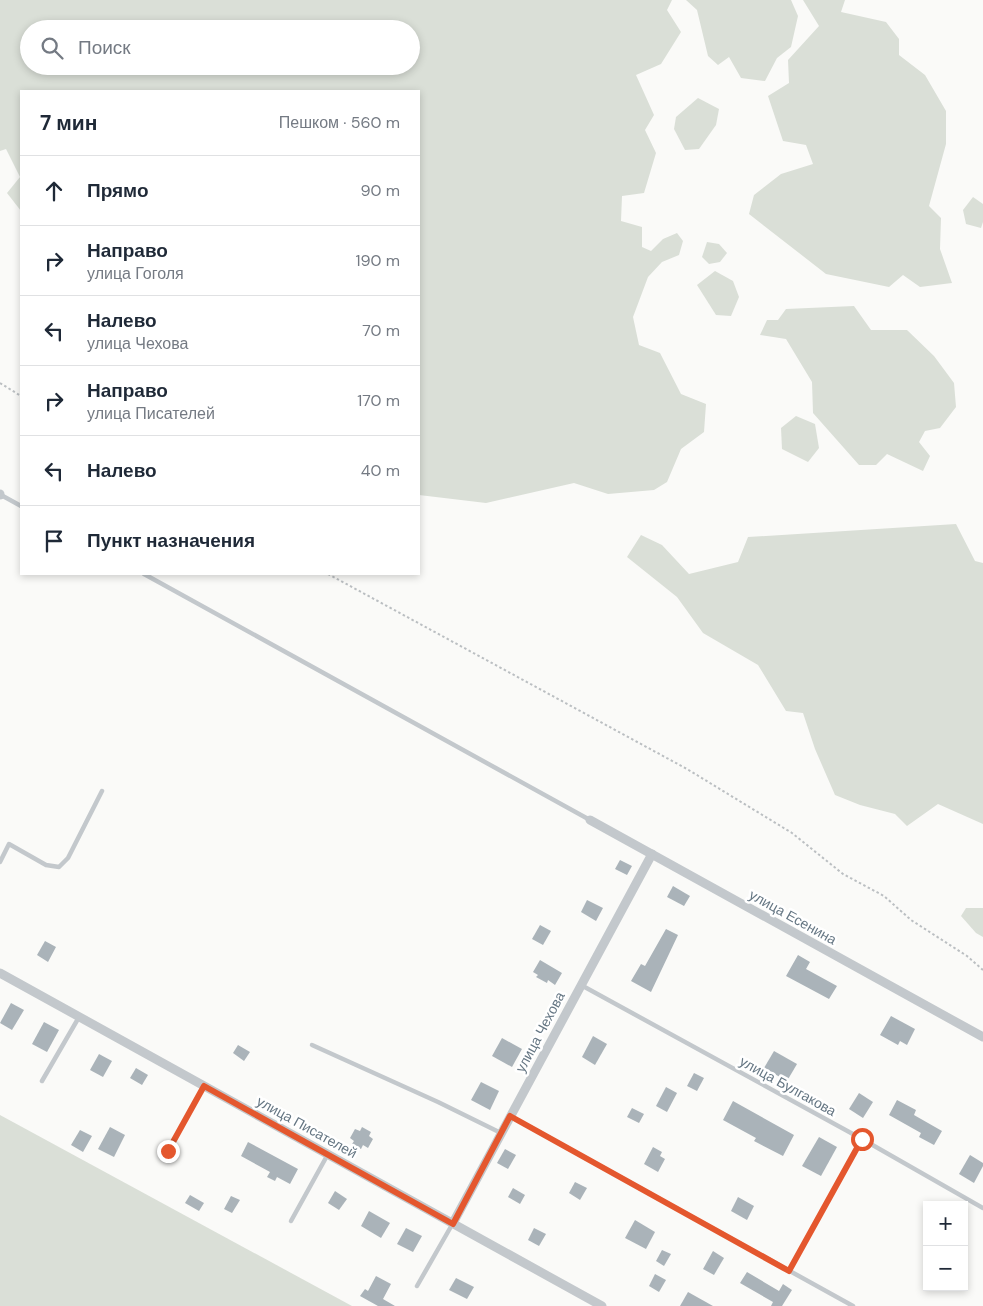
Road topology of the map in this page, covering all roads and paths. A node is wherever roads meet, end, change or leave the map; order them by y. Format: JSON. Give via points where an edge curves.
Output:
{"nodes":[{"id":1,"x":0,"y":384,"type":"edge"},
{"id":2,"x":20,"y":395,"type":"edge"},
{"id":3,"x":0,"y":495,"type":"edge"},
{"id":4,"x":20,"y":505,"type":"edge"},
{"id":5,"x":146,"y":575,"type":"edge"},
{"id":6,"x":330,"y":575,"type":"edge"},
{"id":7,"x":102,"y":791,"type":"dead end"},
{"id":8,"x":590,"y":820,"type":"joint"},
{"id":9,"x":652,"y":854,"type":"junction"},
{"id":10,"x":0,"y":862,"type":"edge"},
{"id":11,"x":983,"y":970,"type":"edge"},
{"id":12,"x":0,"y":973,"type":"edge"},
{"id":13,"x":581,"y":985,"type":"junction"},
{"id":14,"x":79,"y":1017,"type":"junction"},
{"id":15,"x":983,"y":1037,"type":"edge"},
{"id":16,"x":312,"y":1045,"type":"dead end"},
{"id":17,"x":42,"y":1081,"type":"dead end"},
{"id":18,"x":204,"y":1086,"type":"junction"},
{"id":19,"x":510,"y":1116,"type":"junction"},
{"id":20,"x":502,"y":1133,"type":"junction"},
{"id":21,"x":862,"y":1139,"type":"junction"},
{"id":22,"x":168,"y":1151,"type":"dead end"},
{"id":23,"x":328,"y":1154,"type":"junction"},
{"id":24,"x":983,"y":1208,"type":"edge"},
{"id":25,"x":291,"y":1221,"type":"dead end"},
{"id":26,"x":453,"y":1224,"type":"junction"},
{"id":27,"x":789,"y":1271,"type":"junction"},
{"id":28,"x":418,"y":1286,"type":"dead end"},
{"id":29,"x":595,"y":1304,"type":"edge"},
{"id":30,"x":853,"y":1306,"type":"edge"}],
"edges":[{"from":1,"to":2,"type":"path"},
{"from":3,"to":4,"type":"lane"},
{"from":5,"to":8,"type":"lane"},
{"from":6,"to":11,"type":"path","via":[[687,769],[792,833],[843,874],[884,896],[911,920]]},
{"from":7,"to":10,"type":"lane","via":[[68,858],[59,867],[46,865],[9,844]]},
{"from":8,"to":9,"type":"street","name":"улица Есенина"},
{"from":9,"to":13,"type":"street","name":"улица Чехова"},
{"from":9,"to":15,"type":"street","name":"улица Есенина"},
{"from":12,"to":14,"type":"street","name":"улица Писателей"},
{"from":13,"to":19,"type":"street","name":"улица Чехова"},
{"from":13,"to":21,"type":"lane","name":"улица Булгакова"},
{"from":14,"to":17,"type":"lane"},
{"from":14,"to":18,"type":"street","name":"улица Писателей"},
{"from":16,"to":20,"type":"lane"},
{"from":18,"to":22,"type":"lane"},
{"from":18,"to":23,"type":"street","name":"улица Писателей"},
{"from":19,"to":20,"type":"street","name":"улица Чехова"},
{"from":19,"to":27,"type":"lane"},
{"from":20,"to":26,"type":"street","name":"улица Чехова"},
{"from":21,"to":24,"type":"lane","name":"улица Булгакова"},
{"from":21,"to":27,"type":"lane"},
{"from":23,"to":25,"type":"lane"},
{"from":23,"to":26,"type":"street","name":"улица Писателей"},
{"from":26,"to":28,"type":"lane"},
{"from":26,"to":29,"type":"street","name":"улица Писателей"},
{"from":27,"to":30,"type":"lane"}]}
